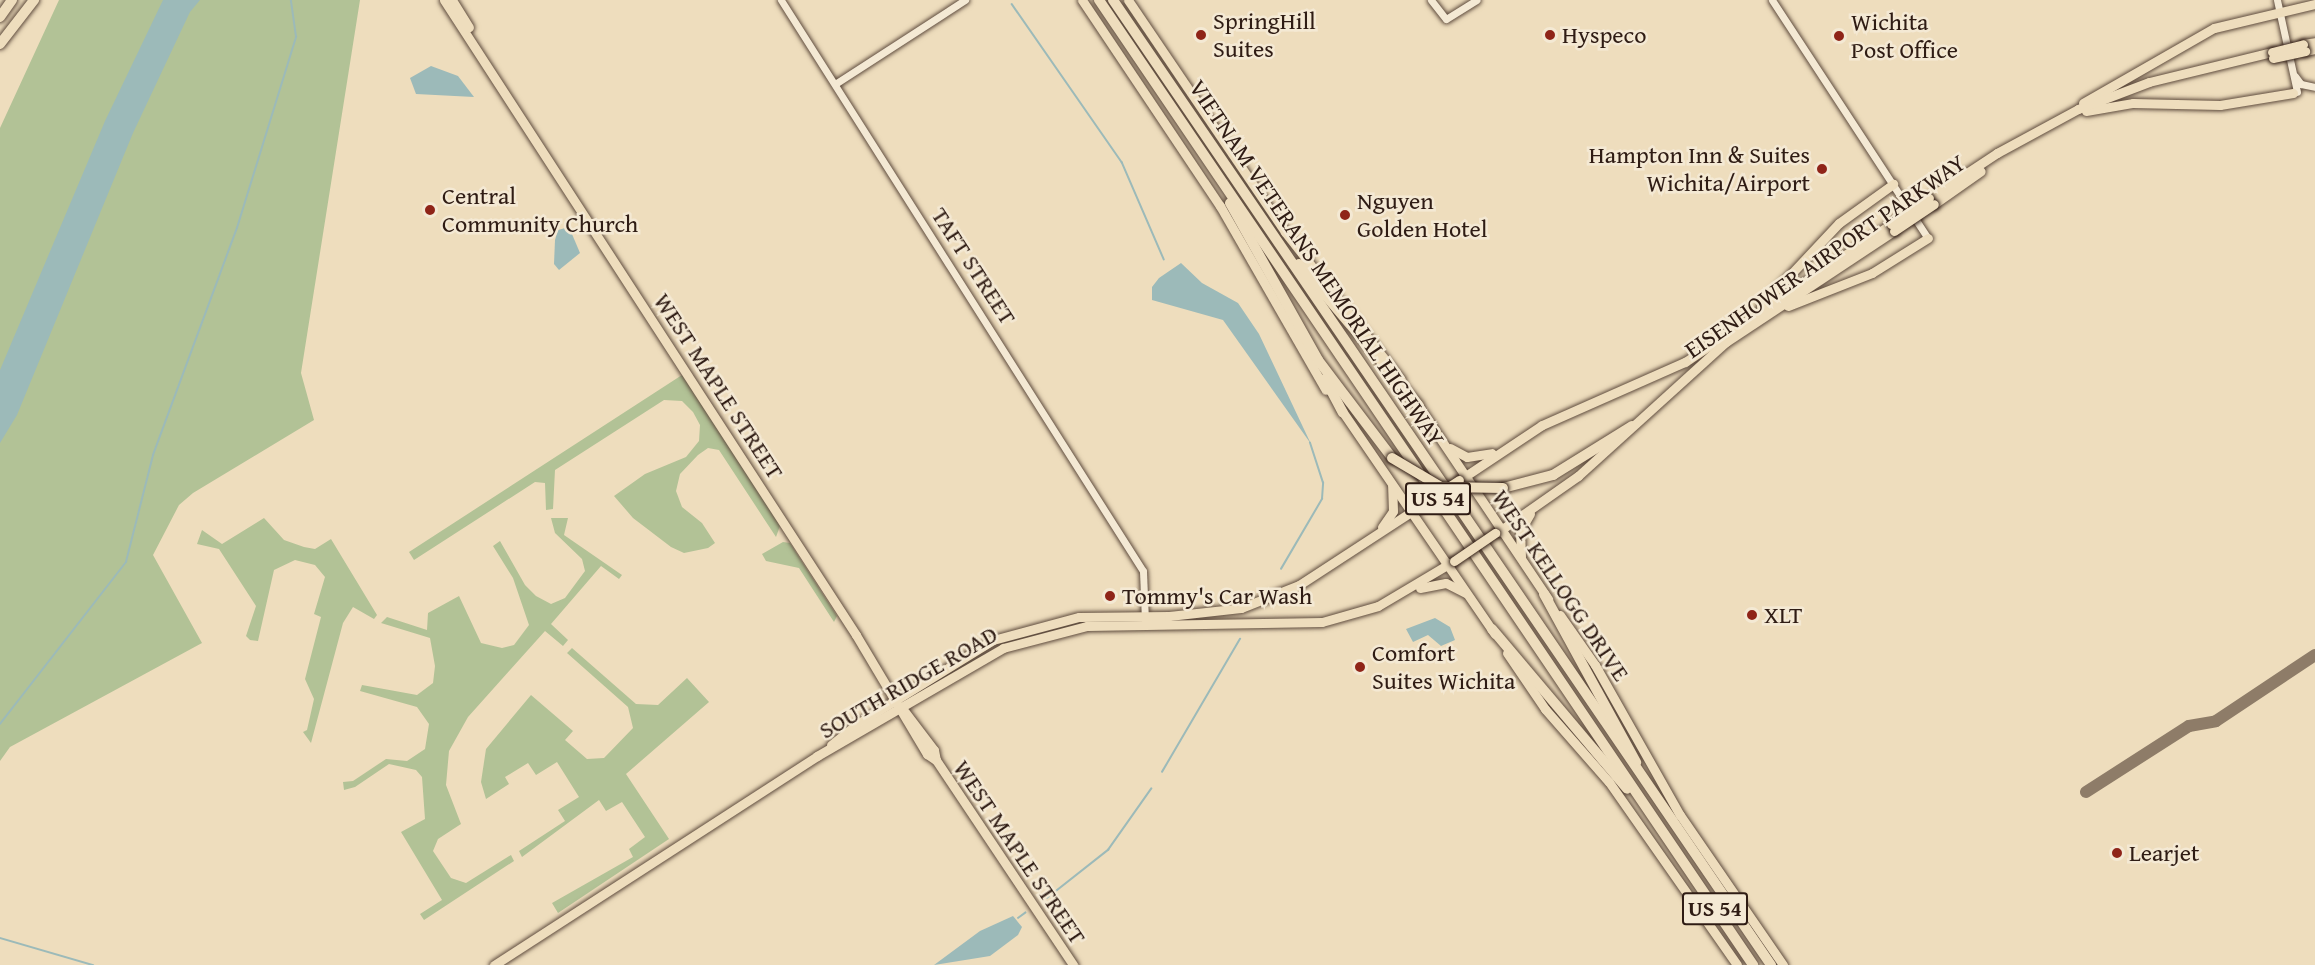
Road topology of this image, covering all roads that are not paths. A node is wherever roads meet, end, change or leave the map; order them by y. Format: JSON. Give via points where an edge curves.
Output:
{"nodes":[{"id":1,"x":12,"y":0,"type":"edge"},
{"id":2,"x":34,"y":0,"type":"edge"},
{"id":3,"x":444,"y":0,"type":"edge"},
{"id":4,"x":452,"y":0,"type":"edge"},
{"id":5,"x":781,"y":0,"type":"edge"},
{"id":6,"x":965,"y":0,"type":"edge"},
{"id":7,"x":1082,"y":0,"type":"edge"},
{"id":8,"x":1099,"y":0,"type":"edge"},
{"id":9,"x":1113,"y":0,"type":"edge"},
{"id":10,"x":1128,"y":0,"type":"edge"},
{"id":11,"x":1431,"y":0,"type":"edge"},
{"id":12,"x":1476,"y":0,"type":"edge"},
{"id":13,"x":1772,"y":0,"type":"edge"},
{"id":14,"x":2277,"y":0,"type":"edge"},
{"id":15,"x":2315,"y":4,"type":"edge"},
{"id":16,"x":2279,"y":11,"type":"junction"},
{"id":17,"x":0,"y":16,"type":"edge"},
{"id":18,"x":2315,"y":42,"type":"edge"},
{"id":19,"x":0,"y":44,"type":"edge"},
{"id":20,"x":2304,"y":48,"type":"junction"},
{"id":21,"x":2315,"y":49,"type":"edge"},
{"id":22,"x":2272,"y":55,"type":"junction"},
{"id":23,"x":2289,"y":59,"type":"junction"},
{"id":24,"x":2293,"y":71,"type":"junction"},
{"id":25,"x":500,"y":82,"type":"junction"},
{"id":26,"x":835,"y":84,"type":"junction"},
{"id":27,"x":2315,"y":87,"type":"edge"},
{"id":28,"x":2295,"y":92,"type":"junction"},
{"id":29,"x":2086,"y":111,"type":"junction"},
{"id":30,"x":2064,"y":116,"type":"junction"},
{"id":31,"x":1197,"y":144,"type":"junction"},
{"id":32,"x":1893,"y":184,"type":"junction"},
{"id":33,"x":1932,"y":201,"type":"junction"},
{"id":34,"x":1267,"y":228,"type":"junction"},
{"id":35,"x":1892,"y":228,"type":"junction"},
{"id":36,"x":1928,"y":238,"type":"joint"},
{"id":37,"x":1767,"y":315,"type":"junction"},
{"id":38,"x":1741,"y":324,"type":"junction"},
{"id":39,"x":1300,"y":330,"type":"junction"},
{"id":40,"x":1419,"y":406,"type":"junction"},
{"id":41,"x":1343,"y":413,"type":"junction"},
{"id":42,"x":1632,"y":426,"type":"junction"},
{"id":43,"x":1519,"y":440,"type":"junction"},
{"id":44,"x":1442,"y":442,"type":"junction"},
{"id":45,"x":1389,"y":477,"type":"junction"},
{"id":46,"x":1462,"y":478,"type":"junction"},
{"id":47,"x":1541,"y":503,"type":"junction"},
{"id":48,"x":1415,"y":509,"type":"junction"},
{"id":49,"x":1498,"y":531,"type":"junction"},
{"id":50,"x":1359,"y":547,"type":"junction"},
{"id":51,"x":1451,"y":562,"type":"junction"},
{"id":52,"x":1523,"y":562,"type":"junction"},
{"id":53,"x":1404,"y":594,"type":"junction"},
{"id":54,"x":1544,"y":594,"type":"junction"},
{"id":55,"x":1470,"y":597,"type":"junction"},
{"id":56,"x":1145,"y":621,"type":"junction"},
{"id":57,"x":1492,"y":628,"type":"junction"},
{"id":58,"x":1017,"y":637,"type":"junction"},
{"id":59,"x":897,"y":699,"type":"junction"},
{"id":60,"x":903,"y":711,"type":"junction"},
{"id":61,"x":817,"y":756,"type":"junction"},
{"id":62,"x":1658,"y":805,"type":"junction"},
{"id":63,"x":1678,"y":853,"type":"junction"},
{"id":64,"x":494,"y":965,"type":"edge"},
{"id":65,"x":1073,"y":965,"type":"edge"},
{"id":66,"x":1737,"y":965,"type":"edge"},
{"id":67,"x":1753,"y":965,"type":"edge"},
{"id":68,"x":1771,"y":965,"type":"edge"},
{"id":69,"x":1783,"y":965,"type":"edge"}],
"edges":[{"from":1,"to":17,"type":"highway"},
{"from":2,"to":19,"type":"highway"},
{"from":3,"to":25,"type":"main road","name":"WEST MAPLE STREET"},
{"from":4,"to":25,"type":"main road","name":"WEST MAPLE STREET"},
{"from":5,"to":26,"type":"street","name":"TAFT STREET"},
{"from":6,"to":26,"type":"street"},
{"from":7,"to":41,"type":"main road","via":[[1220,206],[1297,345]]},
{"from":8,"to":31,"type":"highway","name":"VIETNAM VETERANS MEMORIAL HIGHWAY","number":"US 54"},
{"from":9,"to":34,"type":"highway","name":"VIETNAM VETERANS MEMORIAL HIGHWAY","number":"US 54"},
{"from":10,"to":40,"type":"main road","name":"WEST KELLOGG DRIVE","via":[[1285,232],[1379,347]]},
{"from":11,"to":12,"type":"street","via":[[1446,19]]},
{"from":13,"to":32,"type":"street"},
{"from":14,"to":16,"type":"street"},
{"from":15,"to":16,"type":"main road"},
{"from":16,"to":23,"type":"street"},
{"from":16,"to":30,"type":"main road","via":[[2214,28],[2183,42]]},
{"from":18,"to":20,"type":"main road","name":"EISENHOWER AIRPORT PARKWAY"},
{"from":20,"to":21,"type":"main road","name":"EISENHOWER AIRPORT PARKWAY"},
{"from":20,"to":22,"type":"main road","name":"EISENHOWER AIRPORT PARKWAY","bridge":true},
{"from":22,"to":29,"type":"main road","name":"EISENHOWER AIRPORT PARKWAY","via":[[2156,84]]},
{"from":22,"to":30,"type":"main road","name":"EISENHOWER AIRPORT PARKWAY","via":[[2149,82]]},
{"from":23,"to":24,"type":"street"},
{"from":23,"to":28,"type":"street"},
{"from":24,"to":27,"type":"street","via":[[2301,84]]},
{"from":24,"to":28,"type":"street"},
{"from":25,"to":59,"type":"main road","name":"WEST MAPLE STREET"},
{"from":26,"to":56,"type":"street","name":"TAFT STREET","via":[[1133,554],[1145,575]]},
{"from":28,"to":29,"type":"main road","via":[[2220,105],[2133,104]]},
{"from":29,"to":33,"type":"main road","name":"EISENHOWER AIRPORT PARKWAY","via":[[2021,145]]},
{"from":30,"to":33,"type":"main road","name":"EISENHOWER AIRPORT PARKWAY"},
{"from":31,"to":39,"type":"highway"},
{"from":31,"to":63,"type":"highway","name":"VIETNAM VETERANS MEMORIAL HIGHWAY","number":"US 54"},
{"from":32,"to":36,"type":"street"},
{"from":32,"to":38,"type":"main road","via":[[1839,223],[1794,274]]},
{"from":33,"to":35,"type":"main road","name":"EISENHOWER AIRPORT PARKWAY","bridge":true},
{"from":34,"to":40,"type":"highway"},
{"from":34,"to":62,"type":"highway","name":"VIETNAM VETERANS MEMORIAL HIGHWAY","number":"US 54"},
{"from":35,"to":37,"type":"main road","name":"EISENHOWER AIRPORT PARKWAY"},
{"from":35,"to":38,"type":"main road","name":"EISENHOWER AIRPORT PARKWAY"},
{"from":36,"to":37,"type":"main road","via":[[1872,273]]},
{"from":37,"to":42,"type":"main road","name":"EISENHOWER AIRPORT PARKWAY","via":[[1726,342]]},
{"from":38,"to":43,"type":"main road","name":"EISENHOWER AIRPORT PARKWAY","via":[[1662,374],[1602,397]]},
{"from":39,"to":41,"type":"highway"},
{"from":39,"to":42,"type":"highway","bridge":true,"via":[[1392,458],[1441,487],[1503,488],[1553,475]]},
{"from":40,"to":44,"type":"main road","name":"WEST KELLOGG DRIVE"},
{"from":41,"to":45,"type":"main road"},
{"from":42,"to":47,"type":"main road","name":"EISENHOWER AIRPORT PARKWAY"},
{"from":43,"to":44,"type":"main road","via":[[1476,458],[1458,454]]},
{"from":43,"to":46,"type":"main road","name":"EISENHOWER AIRPORT PARKWAY"},
{"from":44,"to":46,"type":"main road","name":"WEST KELLOGG DRIVE"},
{"from":45,"to":48,"type":"main road"},
{"from":45,"to":50,"type":"main road","via":[[1393,511]]},
{"from":46,"to":48,"type":"main road","name":"EISENHOWER AIRPORT PARKWAY","bridge":true},
{"from":46,"to":49,"type":"main road","name":"WEST KELLOGG DRIVE"},
{"from":47,"to":49,"type":"main road","name":"EISENHOWER AIRPORT PARKWAY"},
{"from":47,"to":52,"type":"main road","via":[[1520,531]]},
{"from":48,"to":50,"type":"main road","name":"EISENHOWER AIRPORT PARKWAY"},
{"from":48,"to":51,"type":"main road"},
{"from":49,"to":51,"type":"main road","name":"EISENHOWER AIRPORT PARKWAY","bridge":true},
{"from":49,"to":52,"type":"main road","name":"WEST KELLOGG DRIVE"},
{"from":50,"to":56,"type":"main road","name":"EISENHOWER AIRPORT PARKWAY","via":[[1299,585],[1262,602],[1216,613]]},
{"from":51,"to":53,"type":"main road","name":"EISENHOWER AIRPORT PARKWAY"},
{"from":51,"to":55,"type":"main road"},
{"from":52,"to":54,"type":"main road","name":"WEST KELLOGG DRIVE"},
{"from":53,"to":55,"type":"main road","via":[[1438,582]]},
{"from":53,"to":56,"type":"main road","name":"EISENHOWER AIRPORT PARKWAY","via":[[1322,622]]},
{"from":54,"to":62,"type":"highway"},
{"from":54,"to":69,"type":"main road","name":"WEST KELLOGG DRIVE","via":[[1595,665],[1680,814]]},
{"from":55,"to":57,"type":"main road"},
{"from":56,"to":58,"type":"main road","name":"EISENHOWER AIRPORT PARKWAY","via":[[1079,616]]},
{"from":57,"to":63,"type":"highway"},
{"from":57,"to":66,"type":"main road","via":[[1533,693],[1610,782]]},
{"from":58,"to":59,"type":"main road","name":"SOUTH RIDGE ROAD","via":[[970,653]]},
{"from":58,"to":60,"type":"main road","name":"SOUTH RIDGE ROAD"},
{"from":59,"to":60,"type":"main road","name":"WEST MAPLE STREET"},
{"from":59,"to":61,"type":"main road","name":"SOUTH RIDGE ROAD"},
{"from":60,"to":61,"type":"main road","name":"SOUTH RIDGE ROAD"},
{"from":60,"to":65,"type":"main road","name":"WEST MAPLE STREET","via":[[934,750],[936,760]]},
{"from":61,"to":64,"type":"main road","name":"SOUTH RIDGE ROAD"},
{"from":62,"to":68,"type":"highway","name":"VIETNAM VETERANS MEMORIAL HIGHWAY","number":"US 54"},
{"from":63,"to":67,"type":"highway","name":"VIETNAM VETERANS MEMORIAL HIGHWAY","number":"US 54"}]}
